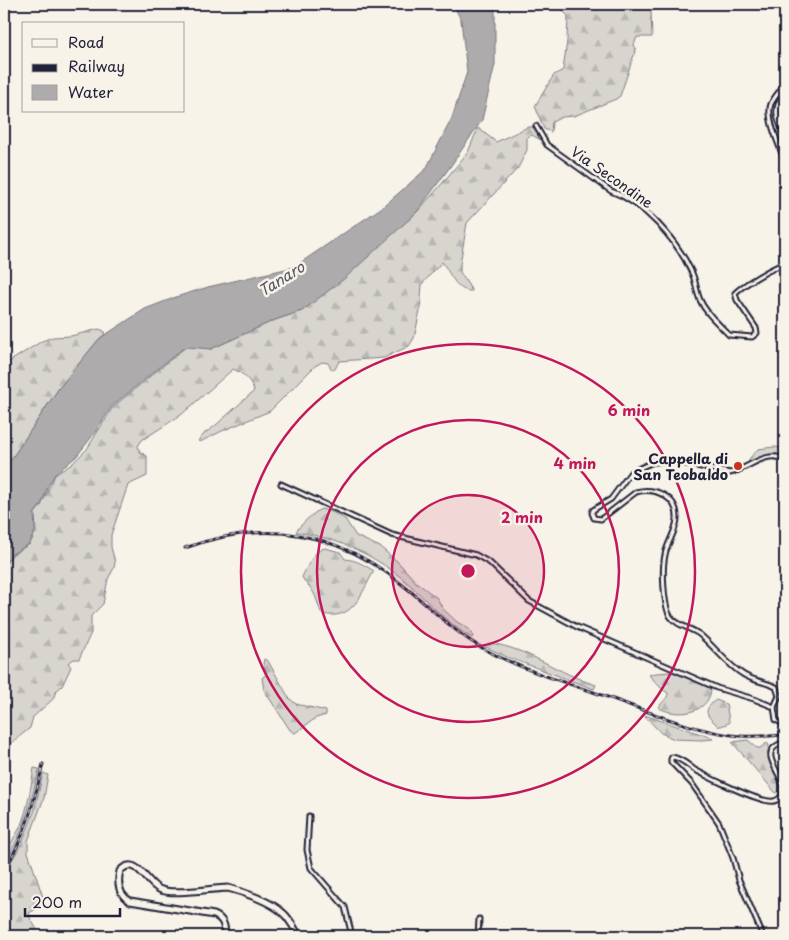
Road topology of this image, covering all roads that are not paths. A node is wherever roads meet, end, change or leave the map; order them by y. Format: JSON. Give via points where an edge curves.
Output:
{"nodes":[{"id":1,"x":785,"y":84,"type":"edge"},
{"id":2,"x":785,"y":92,"type":"edge"},
{"id":3,"x":536,"y":126,"type":"dead end"},
{"id":4,"x":785,"y":134,"type":"edge"},
{"id":5,"x":785,"y":155,"type":"edge"},
{"id":6,"x":785,"y":264,"type":"edge"},
{"id":7,"x":785,"y":460,"type":"edge"},
{"id":8,"x":281,"y":484,"type":"dead end"},
{"id":9,"x":774,"y":707,"type":"junction"},
{"id":10,"x":785,"y":726,"type":"edge"},
{"id":11,"x":785,"y":742,"type":"edge"},
{"id":12,"x":309,"y":816,"type":"dead end"},
{"id":13,"x":479,"y":919,"type":"dead end"},
{"id":14,"x":225,"y":936,"type":"edge"},
{"id":15,"x":298,"y":936,"type":"edge"},
{"id":16,"x":352,"y":936,"type":"edge"},
{"id":17,"x":478,"y":936,"type":"edge"},
{"id":18,"x":763,"y":936,"type":"edge"}],
"edges":[{"from":1,"to":5,"type":"street","via":[[771,104],[770,111],[782,154]]},
{"from":2,"to":4,"type":"street","via":[[777,111]]},
{"from":3,"to":6,"type":"street","name":"Via Secondine","via":[[547,145],[611,191],[644,210],[692,271],[701,301],[709,314],[730,335],[752,338],[757,333],[735,294],[771,268]]},
{"from":7,"to":9,"type":"street","via":[[771,456],[730,473],[672,461],[653,462],[631,472],[611,499],[592,513],[594,518],[601,519],[636,492],[642,491],[651,490],[670,500],[677,519],[664,562],[668,612],[744,675],[776,687],[779,696]]},
{"from":8,"to":9,"type":"street","via":[[392,534],[476,555],[490,563],[529,601],[576,627],[717,688]]},
{"from":9,"to":10,"type":"street","via":[[776,720]]},
{"from":11,"to":18,"type":"street","via":[[772,748],[784,790],[781,797],[773,801],[750,796],[677,758],[671,760],[719,824]]},
{"from":12,"to":16,"type":"street","via":[[307,850],[311,868],[345,907]]},
{"from":13,"to":17,"type":"street"},
{"from":14,"to":15,"type":"main road","via":[[223,922],[214,916],[130,901],[120,890],[120,871],[135,866],[153,886],[165,891],[237,890],[278,908]]}]}
